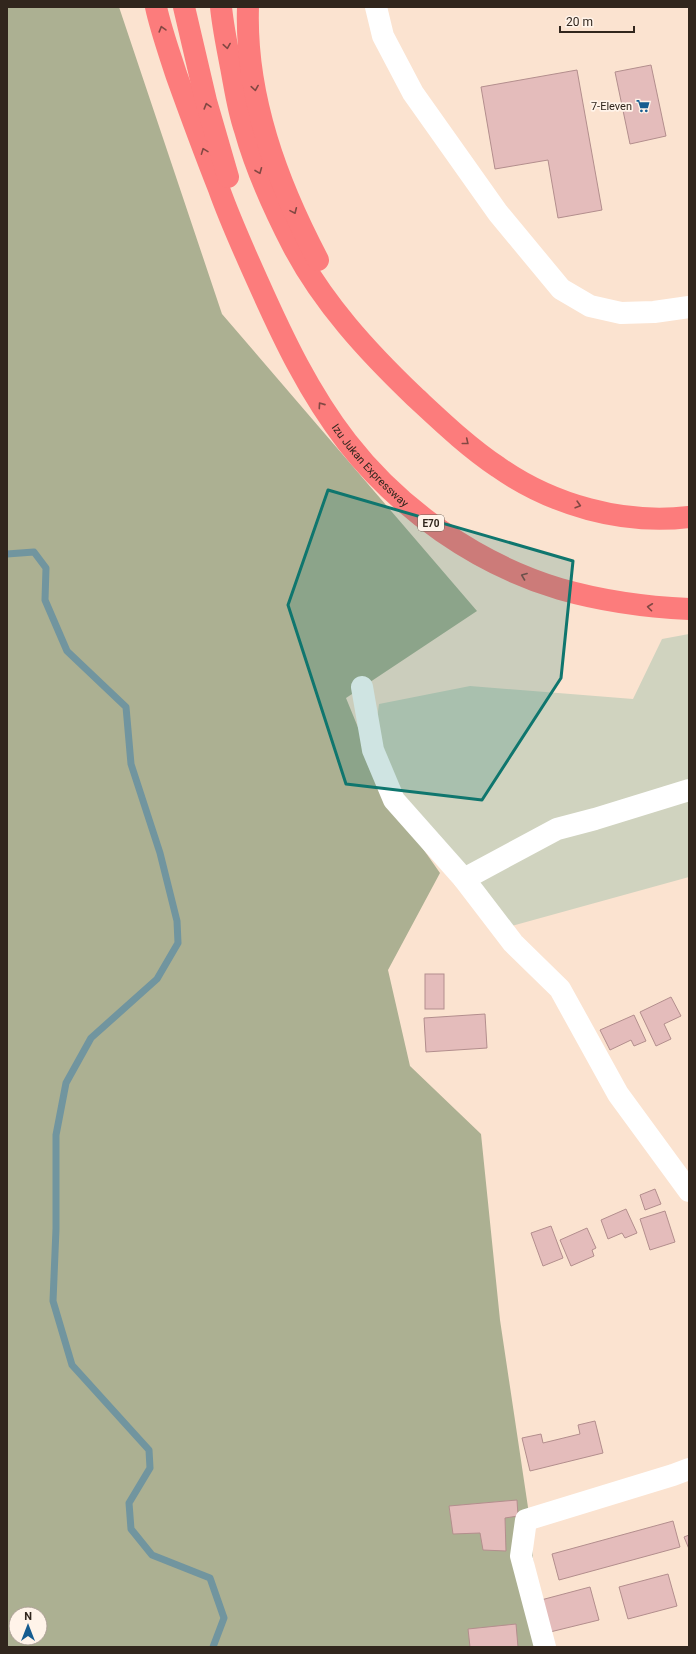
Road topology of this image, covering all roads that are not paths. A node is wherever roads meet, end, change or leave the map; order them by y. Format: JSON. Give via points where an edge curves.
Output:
{"nodes":[{"id":1,"x":156,"y":7,"type":"edge"},
{"id":2,"x":184,"y":7,"type":"edge"},
{"id":3,"x":221,"y":7,"type":"edge"},
{"id":4,"x":248,"y":7,"type":"edge"},
{"id":5,"x":376,"y":7,"type":"edge"},
{"id":6,"x":268,"y":304,"type":"junction"},
{"id":7,"x":689,"y":307,"type":"edge"},
{"id":8,"x":437,"y":417,"type":"junction"},
{"id":9,"x":689,"y":517,"type":"edge"},
{"id":10,"x":689,"y":609,"type":"edge"},
{"id":11,"x":362,"y":687,"type":"dead end"},
{"id":12,"x":689,"y":790,"type":"edge"},
{"id":13,"x":464,"y":879,"type":"junction"},
{"id":14,"x":689,"y":1191,"type":"edge"},
{"id":15,"x":689,"y":1469,"type":"edge"},
{"id":16,"x":545,"y":1647,"type":"edge"}],
"edges":[{"from":6,"to":1,"type":"highway","one_way":true,"via":[[229,216],[189,110]]},
{"from":6,"to":2,"type":"highway","one_way":true,"via":[[206,101]]},
{"from":3,"to":8,"type":"highway","one_way":true,"via":[[244,130],[257,168],[294,248],[342,321],[381,365]]},
{"from":4,"to":8,"type":"highway","one_way":true,"via":[[254,88],[262,124],[289,201],[328,280],[351,314],[387,362]]},
{"from":5,"to":7,"type":"street","via":[[383,36],[413,93],[498,213],[561,289],[590,306],[621,313]]},
{"from":10,"to":6,"type":"highway","name":"Izu Jukan Expressway","number":"E70","one_way":true,"via":[[654,608],[607,601],[559,589],[512,571],[464,546],[420,515],[382,482],[347,442],[316,397],[290,352]]},
{"from":8,"to":9,"type":"highway","one_way":true,"via":[[498,467],[526,484],[563,501],[600,512],[639,518]]},
{"from":11,"to":13,"type":"street","via":[[373,750],[394,800]]},
{"from":12,"to":13,"type":"street","via":[[557,829]]},
{"from":13,"to":14,"type":"street","via":[[513,943],[560,989],[618,1094]]},
{"from":15,"to":16,"type":"street","via":[[526,1520],[521,1556]]}]}
